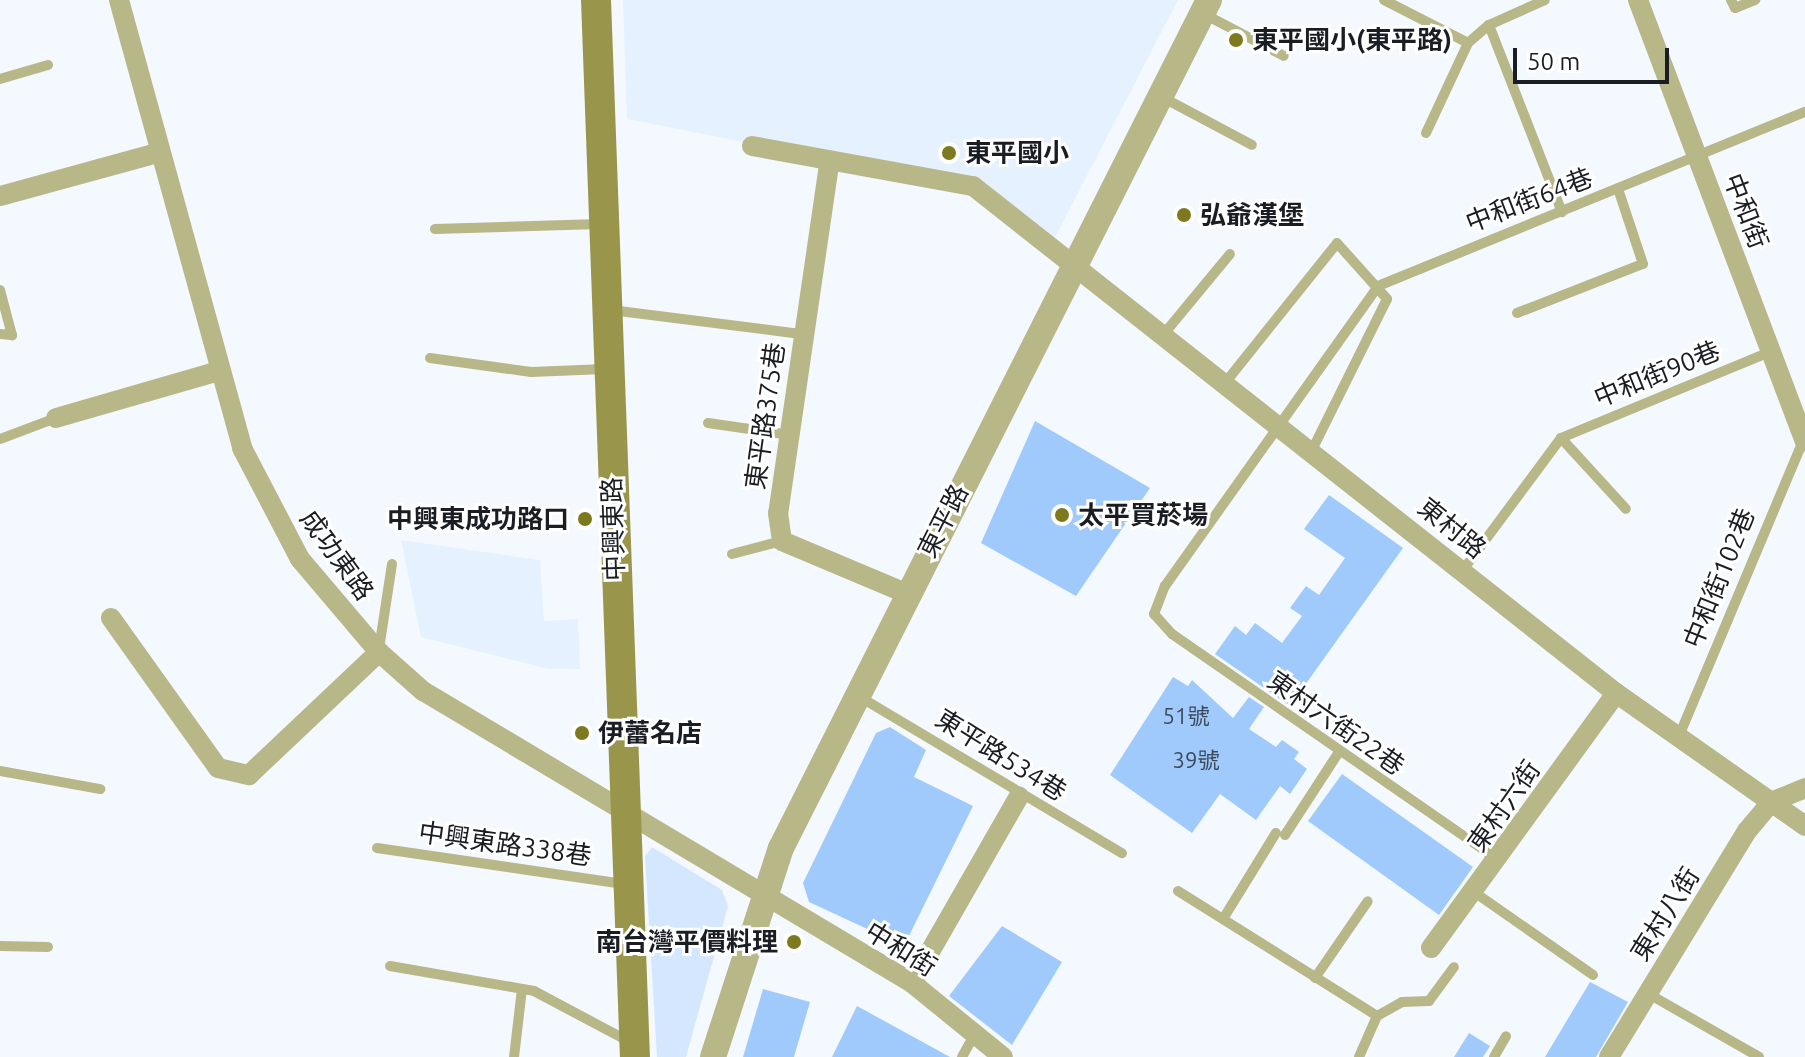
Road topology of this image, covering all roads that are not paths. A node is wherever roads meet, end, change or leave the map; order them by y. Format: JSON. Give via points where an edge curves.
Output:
{"nodes":[{"id":1,"x":119,"y":0,"type":"edge"},
{"id":2,"x":596,"y":0,"type":"edge"},
{"id":3,"x":1384,"y":0,"type":"edge"},
{"id":4,"x":1545,"y":0,"type":"edge"},
{"id":5,"x":1638,"y":0,"type":"edge"},
{"id":6,"x":1731,"y":0,"type":"edge"},
{"id":7,"x":1755,"y":0,"type":"edge"},
{"id":8,"x":1525,"y":4,"type":"edge"},
{"id":9,"x":1205,"y":6,"type":"edge"},
{"id":10,"x":1489,"y":25,"type":"junction"},
{"id":11,"x":1468,"y":43,"type":"junction"},
{"id":12,"x":1284,"y":56,"type":"dead end"},
{"id":13,"x":48,"y":65,"type":"dead end"},
{"id":14,"x":0,"y":79,"type":"edge"},
{"id":15,"x":1158,"y":95,"type":"junction"},
{"id":16,"x":1805,"y":112,"type":"edge"},
{"id":17,"x":1426,"y":133,"type":"dead end"},
{"id":18,"x":1252,"y":145,"type":"dead end"},
{"id":19,"x":752,"y":146,"type":"dead end"},
{"id":20,"x":157,"y":153,"type":"junction"},
{"id":21,"x":1697,"y":156,"type":"junction"},
{"id":22,"x":829,"y":165,"type":"junction"},
{"id":23,"x":1618,"y":189,"type":"junction"},
{"id":24,"x":0,"y":196,"type":"edge"},
{"id":25,"x":1562,"y":212,"type":"junction"},
{"id":26,"x":602,"y":224,"type":"junction"},
{"id":27,"x":435,"y":229,"type":"dead end"},
{"id":28,"x":1230,"y":254,"type":"dead end"},
{"id":29,"x":1074,"y":262,"type":"junction"},
{"id":30,"x":1378,"y":286,"type":"junction"},
{"id":31,"x":0,"y":290,"type":"edge"},
{"id":32,"x":605,"y":309,"type":"junction"},
{"id":33,"x":1517,"y":313,"type":"dead end"},
{"id":34,"x":0,"y":334,"type":"edge"},
{"id":35,"x":802,"y":334,"type":"junction"},
{"id":36,"x":1163,"y":335,"type":"junction"},
{"id":37,"x":1772,"y":351,"type":"junction"},
{"id":38,"x":430,"y":358,"type":"dead end"},
{"id":39,"x":607,"y":369,"type":"junction"},
{"id":40,"x":219,"y":371,"type":"junction"},
{"id":41,"x":1225,"y":383,"type":"junction"},
{"id":42,"x":56,"y":418,"type":"joint"},
{"id":43,"x":708,"y":423,"type":"dead end"},
{"id":44,"x":1277,"y":424,"type":"junction"},
{"id":45,"x":790,"y":435,"type":"junction"},
{"id":46,"x":1561,"y":438,"type":"junction"},
{"id":47,"x":0,"y":439,"type":"edge"},
{"id":48,"x":1804,"y":440,"type":"edge"},
{"id":49,"x":1312,"y":450,"type":"junction"},
{"id":50,"x":1626,"y":509,"type":"dead end"},
{"id":51,"x":782,"y":541,"type":"junction"},
{"id":52,"x":732,"y":554,"type":"dead end"},
{"id":53,"x":392,"y":564,"type":"dead end"},
{"id":54,"x":1463,"y":570,"type":"junction"},
{"id":55,"x":906,"y":593,"type":"junction"},
{"id":56,"x":111,"y":618,"type":"dead end"},
{"id":57,"x":379,"y":652,"type":"junction"},
{"id":58,"x":1616,"y":693,"type":"junction"},
{"id":59,"x":856,"y":695,"type":"junction"},
{"id":60,"x":1679,"y":736,"type":"junction"},
{"id":61,"x":1339,"y":752,"type":"junction"},
{"id":62,"x":0,"y":771,"type":"edge"},
{"id":63,"x":1805,"y":788,"type":"edge"},
{"id":64,"x":100,"y":789,"type":"dead end"},
{"id":65,"x":1019,"y":796,"type":"junction"},
{"id":66,"x":1771,"y":802,"type":"junction"},
{"id":67,"x":623,"y":807,"type":"junction"},
{"id":68,"x":1805,"y":826,"type":"edge"},
{"id":69,"x":377,"y":848,"type":"dead end"},
{"id":70,"x":1122,"y":853,"type":"dead end"},
{"id":71,"x":1498,"y":860,"type":"junction"},
{"id":72,"x":627,"y":884,"type":"junction"},
{"id":73,"x":1178,"y":891,"type":"dead end"},
{"id":74,"x":1474,"y":892,"type":"junction"},
{"id":75,"x":763,"y":898,"type":"junction"},
{"id":76,"x":1368,"y":901,"type":"dead end"},
{"id":77,"x":1223,"y":919,"type":"junction"},
{"id":78,"x":0,"y":946,"type":"edge"},
{"id":79,"x":48,"y":947,"type":"dead end"},
{"id":80,"x":1431,"y":948,"type":"dead end"},
{"id":81,"x":390,"y":966,"type":"dead end"},
{"id":82,"x":1454,"y":967,"type":"dead end"},
{"id":83,"x":1593,"y":975,"type":"dead end"},
{"id":84,"x":1315,"y":978,"type":"junction"},
{"id":85,"x":912,"y":983,"type":"junction"},
{"id":86,"x":522,"y":989,"type":"junction"},
{"id":87,"x":1647,"y":993,"type":"junction"},
{"id":88,"x":1377,"y":1016,"type":"junction"},
{"id":89,"x":974,"y":1035,"type":"junction"},
{"id":90,"x":1506,"y":1036,"type":"dead end"},
{"id":91,"x":635,"y":1051,"type":"edge"},
{"id":92,"x":514,"y":1057,"type":"edge"},
{"id":93,"x":713,"y":1057,"type":"edge"},
{"id":94,"x":962,"y":1057,"type":"edge"},
{"id":95,"x":1003,"y":1057,"type":"edge"},
{"id":96,"x":1359,"y":1057,"type":"edge"},
{"id":97,"x":1494,"y":1057,"type":"edge"},
{"id":98,"x":1609,"y":1057,"type":"edge"},
{"id":99,"x":1759,"y":1057,"type":"edge"}],
"edges":[{"from":1,"to":20,"type":"street","name":"成功東路"},
{"from":2,"to":26,"type":"main road","name":"中興東路"},
{"from":3,"to":11,"type":"lane"},
{"from":4,"to":8,"type":"lane"},
{"from":5,"to":21,"type":"street","name":"中和街"},
{"from":6,"to":7,"type":"lane","via":[[1735,8]]},
{"from":8,"to":10,"type":"lane"},
{"from":9,"to":12,"type":"lane"},
{"from":9,"to":15,"type":"street","name":"東平路"},
{"from":10,"to":11,"type":"lane"},
{"from":10,"to":25,"type":"lane"},
{"from":11,"to":17,"type":"lane"},
{"from":13,"to":14,"type":"lane"},
{"from":15,"to":18,"type":"lane"},
{"from":15,"to":29,"type":"street","name":"東平路"},
{"from":16,"to":21,"type":"lane","name":"中和街64巷"},
{"from":19,"to":22,"type":"street"},
{"from":20,"to":24,"type":"street"},
{"from":20,"to":40,"type":"street","name":"成功東路"},
{"from":21,"to":23,"type":"lane","name":"中和街64巷"},
{"from":21,"to":37,"type":"street","name":"中和街"},
{"from":22,"to":29,"type":"street","via":[[973,186]]},
{"from":22,"to":35,"type":"street","name":"東平路375巷"},
{"from":23,"to":25,"type":"lane","name":"中和街64巷"},
{"from":23,"to":33,"type":"lane","via":[[1643,264]]},
{"from":25,"to":30,"type":"lane","name":"中和街64巷"},
{"from":26,"to":27,"type":"lane"},
{"from":26,"to":32,"type":"main road","name":"中興東路"},
{"from":28,"to":36,"type":"lane"},
{"from":29,"to":36,"type":"street","name":"東村路"},
{"from":29,"to":55,"type":"street","name":"東平路"},
{"from":30,"to":41,"type":"lane","via":[[1337,243]]},
{"from":30,"to":44,"type":"lane"},
{"from":30,"to":49,"type":"lane","via":[[1387,299]]},
{"from":31,"to":34,"type":"lane","via":[[12,335]]},
{"from":32,"to":35,"type":"lane"},
{"from":32,"to":39,"type":"main road","name":"中興東路"},
{"from":35,"to":45,"type":"street","name":"東平路375巷"},
{"from":36,"to":41,"type":"street","name":"東村路"},
{"from":37,"to":46,"type":"lane","name":"中和街90巷"},
{"from":37,"to":48,"type":"street","name":"中和街"},
{"from":38,"to":39,"type":"lane","via":[[531,372]]},
{"from":39,"to":67,"type":"main road","name":"中興東路"},
{"from":40,"to":42,"type":"street"},
{"from":40,"to":57,"type":"street","name":"成功東路","via":[[242,448],[289,542]]},
{"from":41,"to":44,"type":"street","name":"東村路"},
{"from":42,"to":47,"type":"lane"},
{"from":43,"to":45,"type":"lane"},
{"from":44,"to":49,"type":"street","name":"東村路"},
{"from":44,"to":61,"type":"lane","name":"東村六街22巷","via":[[1165,586],[1154,614]]},
{"from":45,"to":51,"type":"street","name":"東平路375巷","via":[[778,513]]},
{"from":46,"to":50,"type":"lane"},
{"from":46,"to":54,"type":"lane"},
{"from":48,"to":60,"type":"lane","name":"中和街102巷"},
{"from":49,"to":54,"type":"street","name":"東村路"},
{"from":51,"to":52,"type":"lane"},
{"from":51,"to":55,"type":"street"},
{"from":53,"to":57,"type":"lane"},
{"from":54,"to":58,"type":"street","name":"東村路"},
{"from":55,"to":59,"type":"street","name":"東平路"},
{"from":56,"to":57,"type":"street","via":[[218,768],[249,775]]},
{"from":57,"to":67,"type":"street","name":"成功東路","via":[[471,724]]},
{"from":58,"to":60,"type":"street","name":"東村路"},
{"from":58,"to":71,"type":"street","name":"東村六街"},
{"from":59,"to":65,"type":"lane","name":"東平路534巷"},
{"from":59,"to":75,"type":"street","name":"東平路"},
{"from":60,"to":66,"type":"street","name":"東村路"},
{"from":61,"to":71,"type":"lane","name":"東村六街22巷"},
{"from":61,"to":77,"type":"lane"},
{"from":62,"to":64,"type":"lane"},
{"from":63,"to":66,"type":"street"},
{"from":65,"to":70,"type":"lane","name":"東平路534巷"},
{"from":65,"to":85,"type":"street"},
{"from":66,"to":68,"type":"street","name":"東村路"},
{"from":66,"to":87,"type":"street","name":"東村八街"},
{"from":67,"to":72,"type":"main road","name":"中興東路"},
{"from":67,"to":75,"type":"street","name":"成功東路"},
{"from":69,"to":72,"type":"lane","name":"中興東路338巷"},
{"from":71,"to":74,"type":"street","name":"東村六街"},
{"from":72,"to":91,"type":"main road","name":"中興東路"},
{"from":73,"to":77,"type":"lane"},
{"from":74,"to":80,"type":"street","name":"東村六街"},
{"from":74,"to":83,"type":"lane"},
{"from":75,"to":85,"type":"street","name":"中和街"},
{"from":75,"to":93,"type":"street","name":"東平路"},
{"from":76,"to":84,"type":"lane"},
{"from":77,"to":84,"type":"lane"},
{"from":78,"to":79,"type":"lane"},
{"from":81,"to":86,"type":"lane"},
{"from":82,"to":88,"type":"lane","via":[[1429,1001],[1402,1002]]},
{"from":84,"to":88,"type":"lane"},
{"from":85,"to":89,"type":"street","name":"中和街"},
{"from":86,"to":91,"type":"lane","via":[[557,999]]},
{"from":86,"to":92,"type":"lane"},
{"from":87,"to":98,"type":"street","name":"東村八街"},
{"from":87,"to":99,"type":"lane"},
{"from":88,"to":96,"type":"lane"},
{"from":89,"to":94,"type":"lane"},
{"from":89,"to":95,"type":"street","name":"中和街"},
{"from":90,"to":97,"type":"lane"}]}
